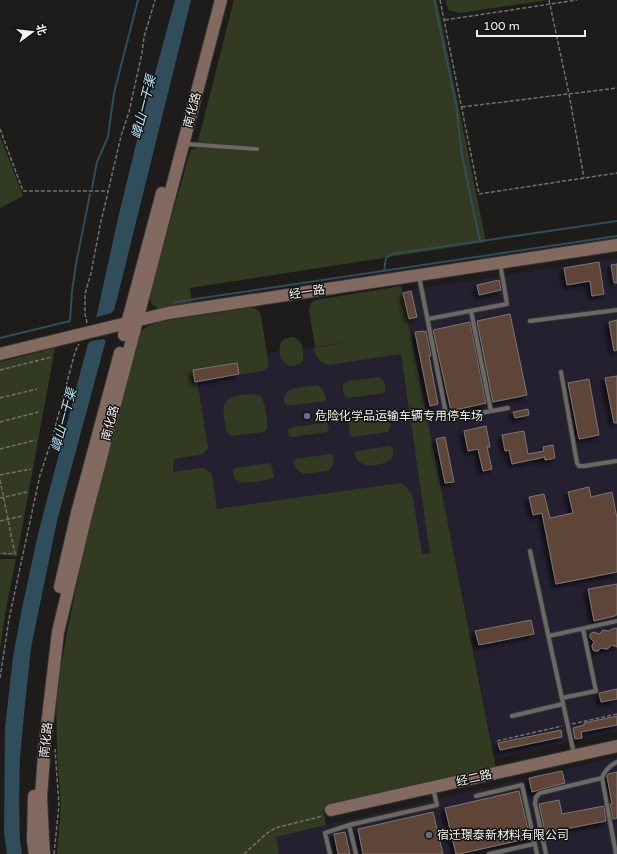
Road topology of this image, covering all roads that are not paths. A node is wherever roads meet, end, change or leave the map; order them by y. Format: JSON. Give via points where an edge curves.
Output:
{"nodes":[{"id":1,"x":213,"y":0,"type":"edge"},
{"id":2,"x":221,"y":0,"type":"edge"},
{"id":3,"x":183,"y":143,"type":"junction"},
{"id":4,"x":257,"y":149,"type":"dead end"},
{"id":5,"x":617,"y":245,"type":"edge"},
{"id":6,"x":500,"y":263,"type":"junction"},
{"id":7,"x":419,"y":275,"type":"junction"},
{"id":8,"x":617,"y":310,"type":"edge"},
{"id":9,"x":471,"y":311,"type":"junction"},
{"id":10,"x":428,"y":320,"type":"junction"},
{"id":11,"x":530,"y":321,"type":"dead end"},
{"id":12,"x":127,"y":323,"type":"junction"},
{"id":13,"x":0,"y":354,"type":"edge"},
{"id":14,"x":561,"y":372,"type":"dead end"},
{"id":15,"x":508,"y":408,"type":"dead end"},
{"id":16,"x":491,"y":411,"type":"junction"},
{"id":17,"x":617,"y":461,"type":"edge"},
{"id":18,"x":530,"y":551,"type":"dead end"},
{"id":19,"x":617,"y":621,"type":"edge"},
{"id":20,"x":583,"y":629,"type":"junction"},
{"id":21,"x":549,"y":636,"type":"junction"},
{"id":22,"x":562,"y":698,"type":"junction"},
{"id":23,"x":564,"y":704,"type":"junction"},
{"id":24,"x":512,"y":716,"type":"dead end"},
{"id":25,"x":617,"y":746,"type":"edge"},
{"id":26,"x":574,"y":755,"type":"junction"},
{"id":27,"x":617,"y":762,"type":"edge"},
{"id":28,"x":602,"y":778,"type":"junction"},
{"id":29,"x":433,"y":787,"type":"junction"},
{"id":30,"x":476,"y":796,"type":"dead end"},
{"id":31,"x":331,"y":810,"type":"road end"},
{"id":32,"x":349,"y":825,"type":"junction"},
{"id":33,"x":534,"y":844,"type":"junction"},
{"id":34,"x":35,"y":854,"type":"edge"},
{"id":35,"x":44,"y":854,"type":"edge"},
{"id":36,"x":330,"y":854,"type":"edge"},
{"id":37,"x":356,"y":854,"type":"edge"},
{"id":38,"x":489,"y":854,"type":"edge"},
{"id":39,"x":537,"y":854,"type":"edge"},
{"id":40,"x":546,"y":854,"type":"edge"},
{"id":41,"x":616,"y":854,"type":"edge"}],
"edges":[{"from":1,"to":12,"type":"main road","name":"南化路"},
{"from":2,"to":3,"type":"main road","name":"南化路"},
{"from":3,"to":4,"type":"lane"},
{"from":3,"to":12,"type":"main road","name":"南化路"},
{"from":5,"to":6,"type":"main road","name":"经一路"},
{"from":6,"to":7,"type":"main road","name":"经一路"},
{"from":6,"to":9,"type":"lane","via":[[507,304]]},
{"from":7,"to":10,"type":"lane"},
{"from":7,"to":12,"type":"main road","name":"经一路","via":[[168,313]]},
{"from":8,"to":11,"type":"lane"},
{"from":9,"to":10,"type":"lane"},
{"from":9,"to":16,"type":"lane"},
{"from":10,"to":16,"type":"lane","via":[[447,419]]},
{"from":12,"to":13,"type":"main road","name":"经一路"},
{"from":12,"to":34,"type":"main road","name":"南化路","via":[[63,572],[51,632],[34,769]]},
{"from":12,"to":35,"type":"main road","name":"南化路","via":[[58,632],[43,770]]},
{"from":14,"to":17,"type":"lane","via":[[577,463],[584,466]]},
{"from":15,"to":16,"type":"lane"},
{"from":18,"to":21,"type":"lane"},
{"from":19,"to":20,"type":"lane"},
{"from":20,"to":21,"type":"lane"},
{"from":20,"to":22,"type":"lane","via":[[596,691]]},
{"from":21,"to":22,"type":"lane"},
{"from":22,"to":23,"type":"lane"},
{"from":23,"to":24,"type":"lane"},
{"from":23,"to":26,"type":"lane"},
{"from":25,"to":26,"type":"main road","name":"经二路"},
{"from":26,"to":29,"type":"main road","name":"经二路"},
{"from":27,"to":28,"type":"lane","via":[[608,766]]},
{"from":28,"to":40,"type":"lane","via":[[540,793],[536,797]]},
{"from":28,"to":41,"type":"lane"},
{"from":29,"to":31,"type":"main road","name":"经二路"},
{"from":29,"to":32,"type":"lane","via":[[437,805]]},
{"from":30,"to":33,"type":"lane","via":[[522,785]]},
{"from":32,"to":36,"type":"lane","via":[[325,833]]},
{"from":32,"to":37,"type":"lane"},
{"from":33,"to":38,"type":"lane"},
{"from":33,"to":39,"type":"lane"}]}
